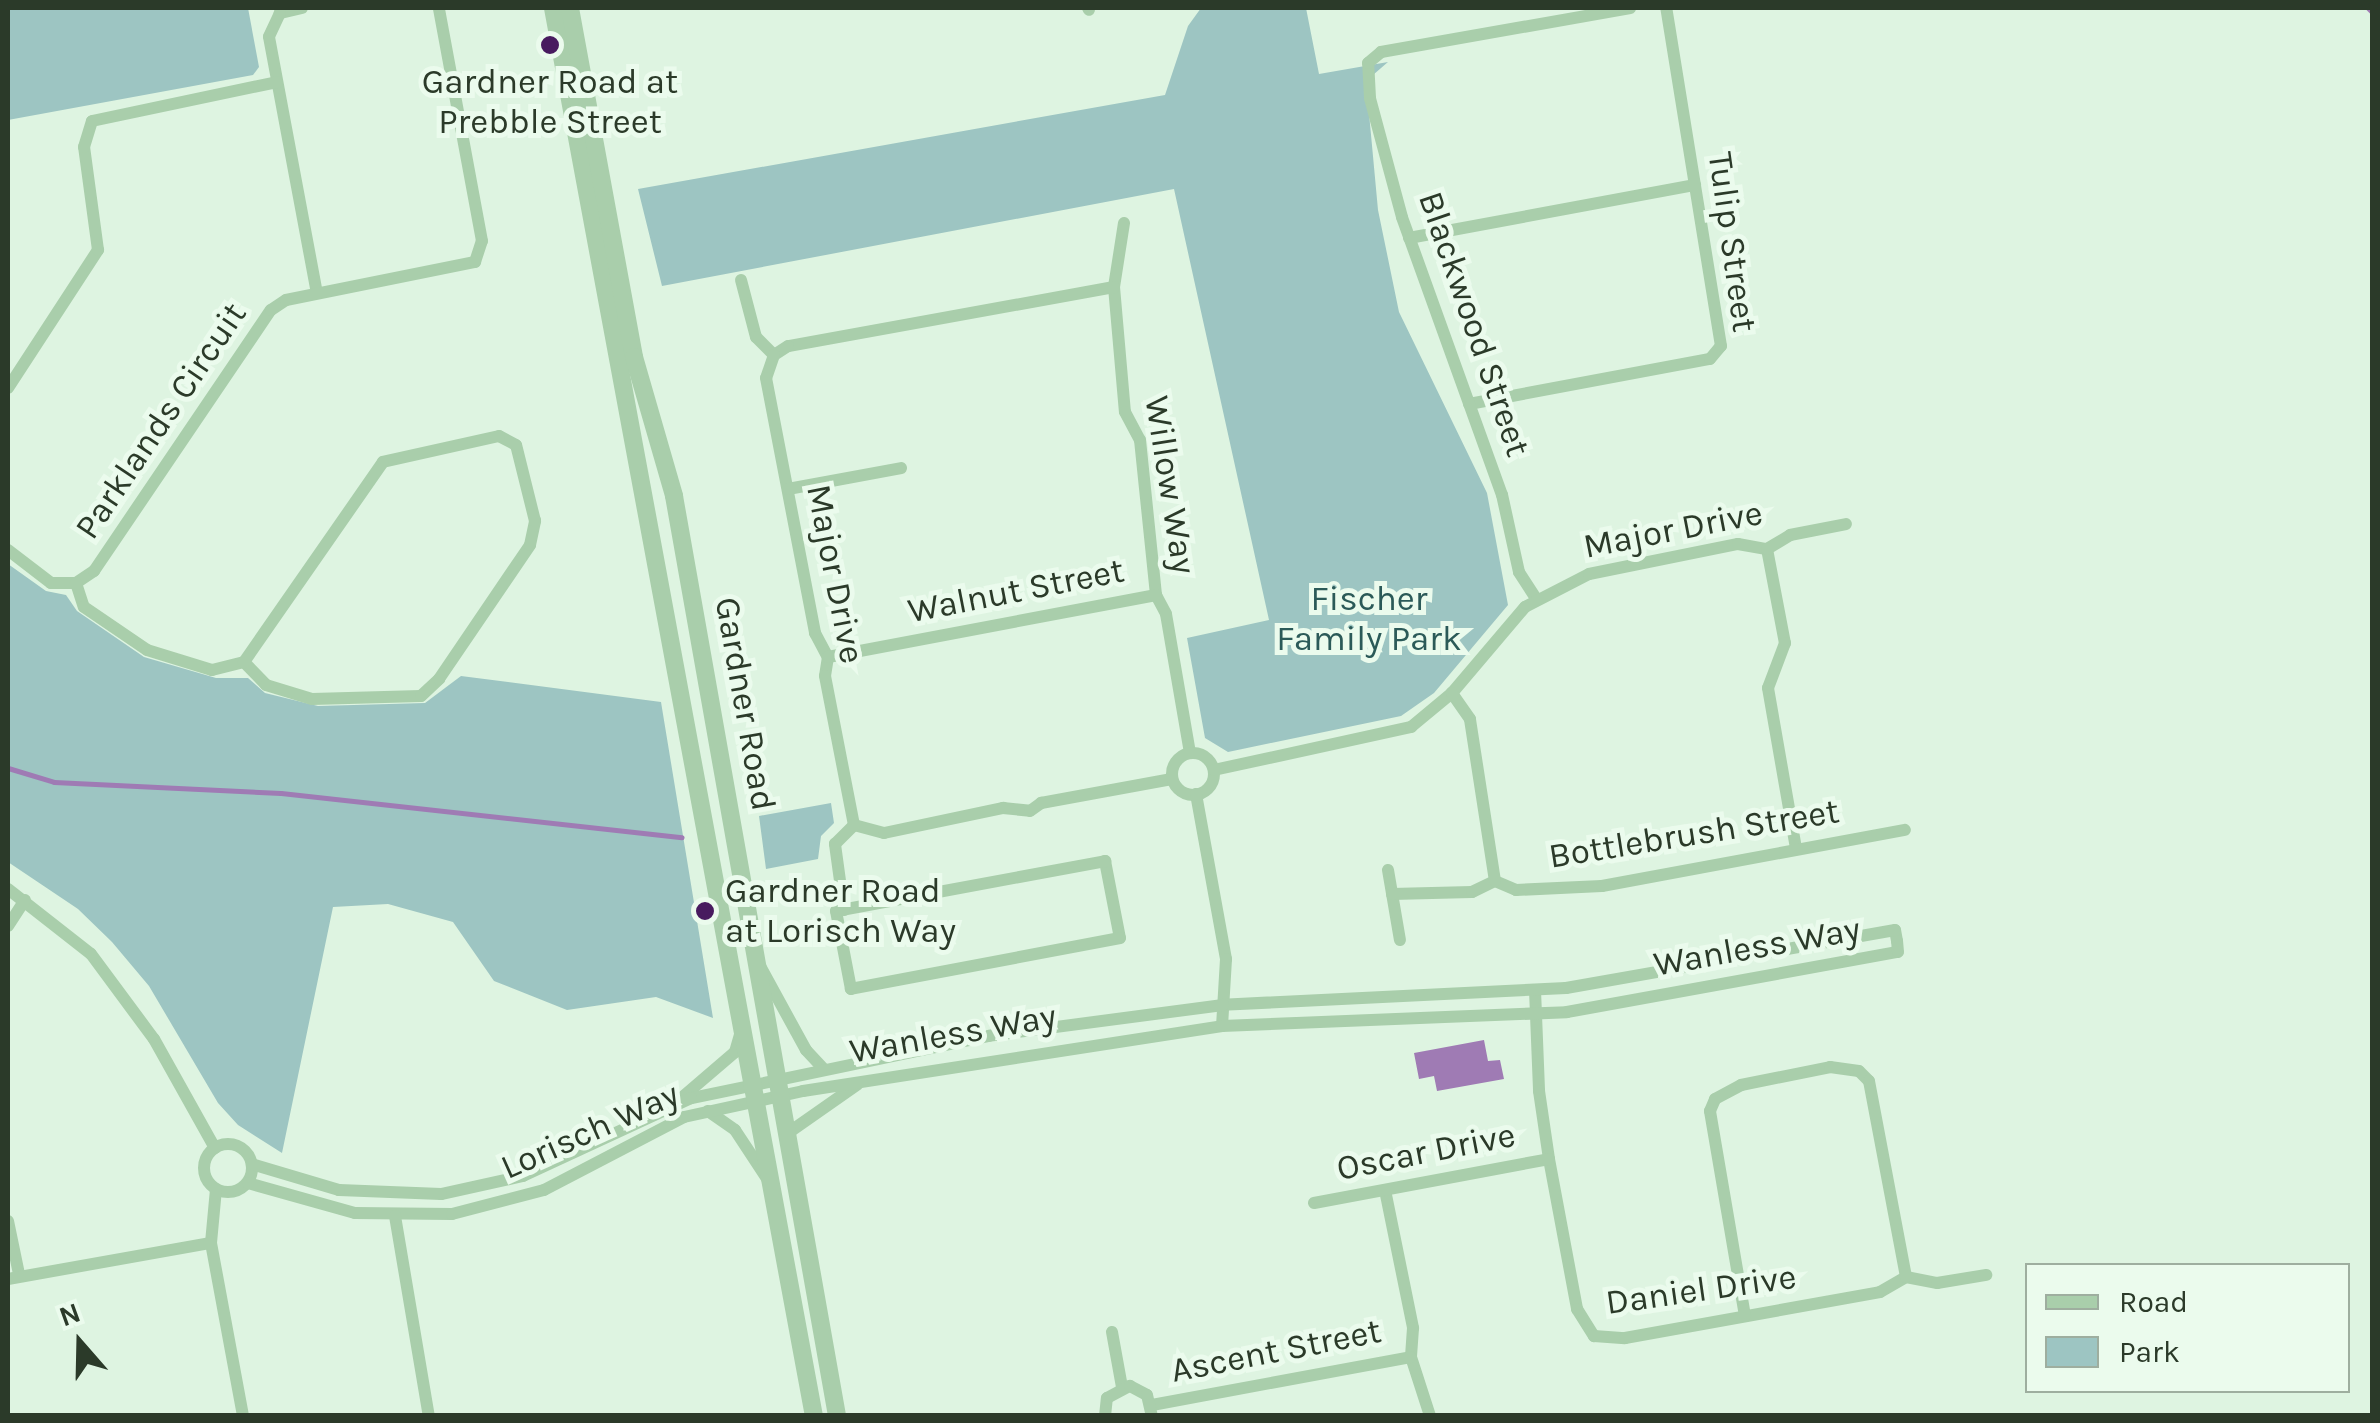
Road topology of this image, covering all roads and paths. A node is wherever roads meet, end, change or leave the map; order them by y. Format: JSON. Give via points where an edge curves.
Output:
{"nodes":[{"id":1,"x":302,"y":8,"type":"edge"},
{"id":2,"x":438,"y":8,"type":"edge"},
{"id":3,"x":554,"y":8,"type":"edge"},
{"id":4,"x":570,"y":8,"type":"edge"},
{"id":5,"x":1630,"y":8,"type":"edge"},
{"id":6,"x":1666,"y":8,"type":"edge"},
{"id":7,"x":277,"y":82,"type":"junction"},
{"id":8,"x":1695,"y":185,"type":"junction"},
{"id":9,"x":1124,"y":222,"type":"dead end"},
{"id":10,"x":1410,"y":238,"type":"junction"},
{"id":11,"x":742,"y":280,"type":"dead end"},
{"id":12,"x":1114,"y":287,"type":"junction"},
{"id":13,"x":317,"y":293,"type":"junction"},
{"id":14,"x":774,"y":355,"type":"junction"},
{"id":15,"x":8,"y":388,"type":"edge"},
{"id":16,"x":1470,"y":404,"type":"junction"},
{"id":17,"x":901,"y":468,"type":"dead end"},
{"id":18,"x":788,"y":489,"type":"junction"},
{"id":19,"x":1846,"y":524,"type":"dead end"},
{"id":20,"x":1766,"y":549,"type":"junction"},
{"id":21,"x":8,"y":550,"type":"edge"},
{"id":22,"x":76,"y":582,"type":"junction"},
{"id":23,"x":1156,"y":596,"type":"junction"},
{"id":24,"x":1537,"y":600,"type":"junction"},
{"id":25,"x":828,"y":657,"type":"junction"},
{"id":26,"x":244,"y":662,"type":"junction"},
{"id":27,"x":1452,"y":693,"type":"junction"},
{"id":28,"x":1190,"y":753,"type":"junction"},
{"id":29,"x":1214,"y":770,"type":"junction"},
{"id":30,"x":1172,"y":778,"type":"junction"},
{"id":31,"x":1196,"y":794,"type":"junction"},
{"id":32,"x":854,"y":825,"type":"junction"},
{"id":33,"x":1905,"y":830,"type":"dead end"},
{"id":34,"x":1796,"y":850,"type":"junction"},
{"id":35,"x":1388,"y":870,"type":"dead end"},
{"id":36,"x":1495,"y":881,"type":"junction"},
{"id":37,"x":8,"y":889,"type":"edge"},
{"id":38,"x":1392,"y":894,"type":"junction"},
{"id":39,"x":25,"y":900,"type":"junction"},
{"id":40,"x":844,"y":910,"type":"junction"},
{"id":41,"x":8,"y":926,"type":"edge"},
{"id":42,"x":1400,"y":940,"type":"dead end"},
{"id":43,"x":756,"y":959,"type":"junction"},
{"id":44,"x":1535,"y":990,"type":"junction"},
{"id":45,"x":1223,"y":1005,"type":"junction"},
{"id":46,"x":1536,"y":1014,"type":"junction"},
{"id":47,"x":1222,"y":1026,"type":"junction"},
{"id":48,"x":742,"y":1027,"type":"junction"},
{"id":49,"x":824,"y":1069,"type":"junction"},
{"id":50,"x":864,"y":1080,"type":"junction"},
{"id":51,"x":779,"y":1088,"type":"junction"},
{"id":52,"x":754,"y":1093,"type":"junction"},
{"id":53,"x":677,"y":1102,"type":"junction"},
{"id":54,"x":708,"y":1111,"type":"junction"},
{"id":55,"x":788,"y":1133,"type":"junction"},
{"id":56,"x":216,"y":1148,"type":"junction"},
{"id":57,"x":1549,"y":1160,"type":"junction"},
{"id":58,"x":252,"y":1164,"type":"junction"},
{"id":59,"x":248,"y":1183,"type":"junction"},
{"id":60,"x":772,"y":1186,"type":"junction"},
{"id":61,"x":216,"y":1190,"type":"junction"},
{"id":62,"x":1384,"y":1190,"type":"junction"},
{"id":63,"x":1314,"y":1203,"type":"dead end"},
{"id":64,"x":395,"y":1216,"type":"junction"},
{"id":65,"x":8,"y":1220,"type":"edge"},
{"id":66,"x":211,"y":1243,"type":"junction"},
{"id":67,"x":1986,"y":1274,"type":"dead end"},
{"id":68,"x":13,"y":1276,"type":"edge"},
{"id":69,"x":1906,"y":1278,"type":"junction"},
{"id":70,"x":1745,"y":1316,"type":"junction"},
{"id":71,"x":1112,"y":1332,"type":"dead end"},
{"id":72,"x":1411,"y":1356,"type":"junction"},
{"id":73,"x":1122,"y":1387,"type":"junction"},
{"id":74,"x":1152,"y":1410,"type":"edge"},
{"id":75,"x":1104,"y":1415,"type":"edge"},
{"id":76,"x":244,"y":1416,"type":"edge"},
{"id":77,"x":429,"y":1416,"type":"edge"},
{"id":78,"x":814,"y":1416,"type":"edge"},
{"id":79,"x":837,"y":1416,"type":"edge"},
{"id":80,"x":1430,"y":1416,"type":"edge"}],
"edges":[{"from":1,"to":7,"type":"street","via":[[280,13],[270,28]]},
{"from":2,"to":13,"type":"street","name":"Parklands Circuit","via":[[480,254],[463,268]]},
{"from":3,"to":48,"type":"street","name":"Gardner Road"},
{"from":4,"to":43,"type":"street","name":"Gardner Road","via":[[634,357],[674,496]]},
{"from":5,"to":10,"type":"street","name":"Blackwood Street","via":[[1381,52],[1368,63],[1370,98]]},
{"from":6,"to":8,"type":"street","name":"Tulip Street"},
{"from":7,"to":13,"type":"street"},
{"from":7,"to":15,"type":"street","via":[[92,121],[84,147],[98,250]]},
{"from":8,"to":10,"type":"street"},
{"from":8,"to":16,"type":"street","name":"Tulip Street","via":[[1721,331],[1721,346],[1710,359]]},
{"from":9,"to":12,"type":"street","name":"Willow Way"},
{"from":10,"to":16,"type":"street","name":"Blackwood Street"},
{"from":11,"to":14,"type":"street","via":[[756,337]]},
{"from":12,"to":14,"type":"street","via":[[788,346]]},
{"from":12,"to":23,"type":"street","name":"Willow Way","via":[[1124,412],[1140,440]]},
{"from":13,"to":22,"type":"street","name":"Parklands Circuit","via":[[271,310],[94,571]]},
{"from":14,"to":18,"type":"street","name":"Major Drive","via":[[766,378]]},
{"from":16,"to":24,"type":"street","name":"Blackwood Street","via":[[1502,495],[1519,572]]},
{"from":17,"to":18,"type":"street"},
{"from":18,"to":25,"type":"street","name":"Major Drive","via":[[815,633]]},
{"from":19,"to":20,"type":"street","name":"Major Drive","via":[[1790,535]]},
{"from":20,"to":24,"type":"street","name":"Major Drive","via":[[1738,544],[1589,574]]},
{"from":20,"to":34,"type":"street","via":[[1785,644],[1768,688]]},
{"from":21,"to":22,"type":"street","name":"Parklands Circuit","via":[[40,578]]},
{"from":22,"to":26,"type":"street","via":[[84,606],[147,650],[212,670]]},
{"from":23,"to":25,"type":"street","name":"Walnut Street"},
{"from":23,"to":28,"type":"street","name":"Willow Way","via":[[1166,614]]},
{"from":24,"to":27,"type":"street","name":"Major Drive"},
{"from":25,"to":32,"type":"street","name":"Major Drive","via":[[825,676]]},
{"from":26,"to":26,"type":"street","via":[[266,685],[312,699],[430,692],[530,545],[535,521],[516,445],[499,436],[383,462]]},
{"from":27,"to":29,"type":"street","name":"Major Drive","via":[[1411,728],[1387,737]]},
{"from":27,"to":36,"type":"street","via":[[1470,719]]},
{"from":28,"to":29,"type":"street","via":[[1208,759]]},
{"from":28,"to":30,"type":"street","via":[[1175,762]]},
{"from":29,"to":31,"type":"street","via":[[1212,783]]},
{"from":30,"to":31,"type":"street","via":[[1178,789]]},
{"from":30,"to":32,"type":"street","via":[[1041,803],[1030,811],[1003,808],[884,834]]},
{"from":31,"to":45,"type":"street","via":[[1226,958]]},
{"from":32,"to":40,"type":"street","via":[[835,844]]},
{"from":33,"to":34,"type":"street","name":"Bottlebrush Street"},
{"from":34,"to":36,"type":"street","name":"Bottlebrush Street","via":[[1602,886],[1516,890]]},
{"from":35,"to":38,"type":"street"},
{"from":36,"to":38,"type":"street","via":[[1472,892]]},
{"from":37,"to":39,"type":"street"},
{"from":38,"to":42,"type":"street"},
{"from":39,"to":41,"type":"street"},
{"from":39,"to":56,"type":"street","via":[[92,954],[128,1000]]},
{"from":40,"to":40,"type":"street","via":[[1105,860],[1120,938],[851,989],[836,911]]},
{"from":43,"to":49,"type":"street","via":[[806,1050]]},
{"from":43,"to":51,"type":"street","name":"Gardner Road"},
{"from":44,"to":45,"type":"street","name":"Wanless Way"},
{"from":44,"to":46,"type":"street","name":"Daniel Drive"},
{"from":44,"to":46,"type":"street","name":"Wanless Way","via":[[1896,930],[1898,952]]},
{"from":45,"to":47,"type":"street"},
{"from":45,"to":49,"type":"street","name":"Wanless Way","via":[[1079,1021]]},
{"from":46,"to":47,"type":"street","name":"Wanless Way"},
{"from":46,"to":57,"type":"street","name":"Daniel Drive"},
{"from":47,"to":50,"type":"street","name":"Wanless Way"},
{"from":48,"to":52,"type":"street","name":"Gardner Road"},
{"from":48,"to":53,"type":"street","name":"Lorisch Way","via":[[734,1052]]},
{"from":49,"to":51,"type":"street","name":"Wanless Way"},
{"from":50,"to":51,"type":"street","name":"Wanless Way"},
{"from":50,"to":55,"type":"street"},
{"from":51,"to":52,"type":"street","name":"Lorisch Way"},
{"from":51,"to":55,"type":"street","name":"Gardner Road"},
{"from":52,"to":53,"type":"street","name":"Lorisch Way"},
{"from":52,"to":54,"type":"street","name":"Lorisch Way"},
{"from":52,"to":60,"type":"street","name":"Gardner Road"},
{"from":53,"to":58,"type":"street","name":"Lorisch Way","via":[[523,1176],[441,1194],[338,1190]]},
{"from":54,"to":60,"type":"street","name":"Gardner Road","via":[[735,1130]]},
{"from":54,"to":64,"type":"street","name":"Lorisch Way","via":[[516,1200],[452,1214]]},
{"from":55,"to":79,"type":"street","name":"Gardner Road"},
{"from":56,"to":58,"type":"street","via":[[238,1146]]},
{"from":56,"to":61,"type":"street","via":[[204,1169]]},
{"from":57,"to":62,"type":"street","name":"Oscar Drive"},
{"from":57,"to":70,"type":"street","name":"Daniel Drive","via":[[1577,1309],[1594,1336],[1625,1338]]},
{"from":58,"to":59,"type":"street"},
{"from":59,"to":61,"type":"street","via":[[236,1191]]},
{"from":59,"to":64,"type":"street","name":"Lorisch Way","via":[[316,1205]]},
{"from":60,"to":78,"type":"street","name":"Gardner Road"},
{"from":61,"to":66,"type":"street"},
{"from":62,"to":63,"type":"street","name":"Oscar Drive"},
{"from":62,"to":72,"type":"street","via":[[1413,1328]]},
{"from":64,"to":77,"type":"street"},
{"from":65,"to":68,"type":"street"},
{"from":66,"to":68,"type":"street","via":[[55,1275]]},
{"from":66,"to":76,"type":"street"},
{"from":67,"to":69,"type":"street","name":"Daniel Drive","via":[[1938,1283]]},
{"from":69,"to":70,"type":"street","name":"Daniel Drive","via":[[1880,1292]]},
{"from":69,"to":70,"type":"street","via":[[1868,1081],[1859,1071],[1830,1067],[1742,1084],[1715,1098],[1710,1112]]},
{"from":71,"to":73,"type":"street"},
{"from":72,"to":74,"type":"street","name":"Ascent Street"},
{"from":72,"to":80,"type":"street"},
{"from":73,"to":74,"type":"street","via":[[1143,1391]]},
{"from":73,"to":75,"type":"street","via":[[1107,1398]]}]}
